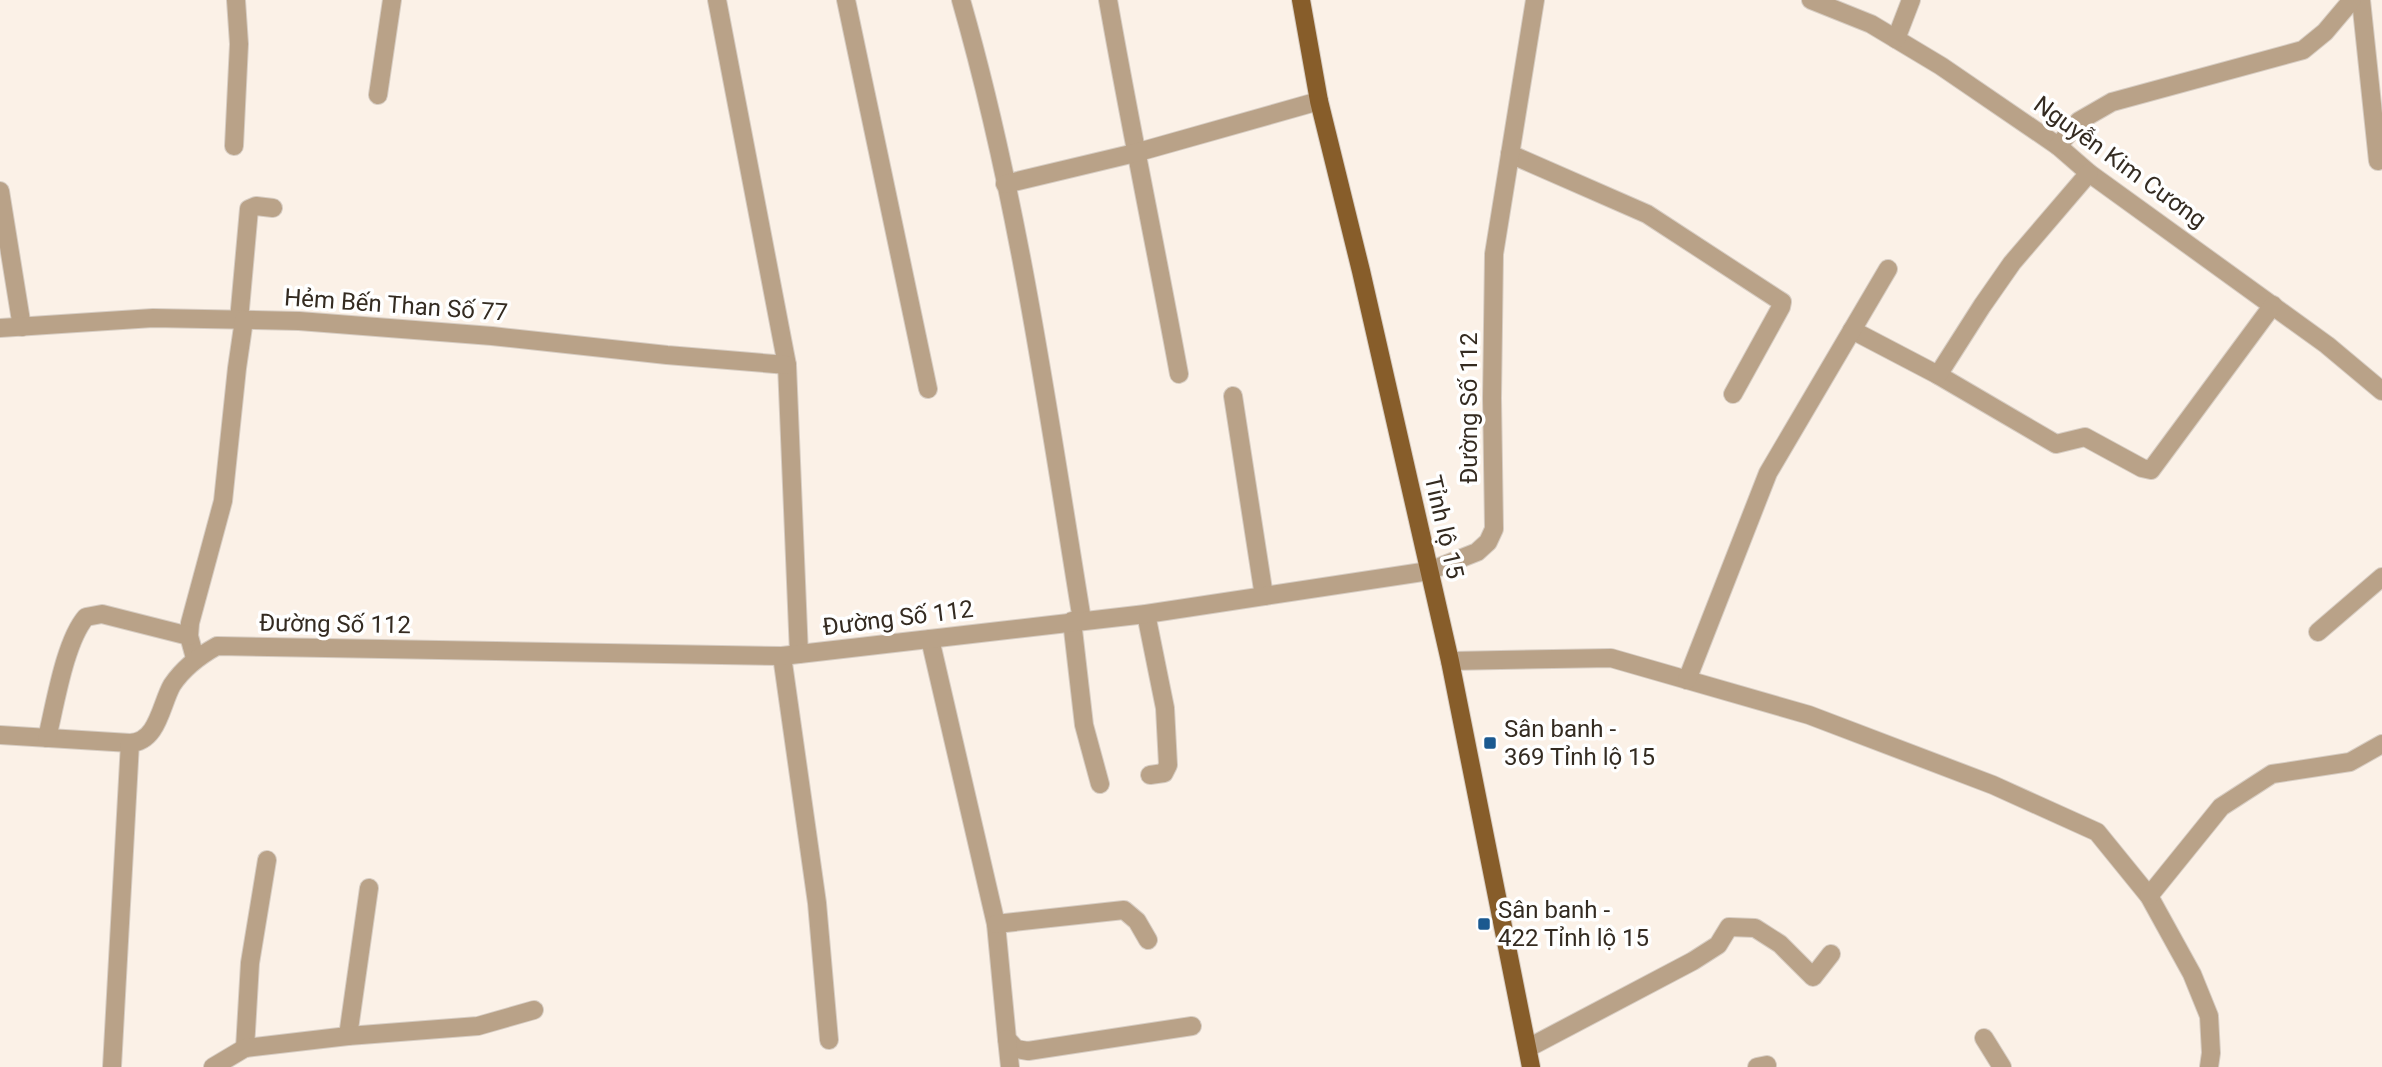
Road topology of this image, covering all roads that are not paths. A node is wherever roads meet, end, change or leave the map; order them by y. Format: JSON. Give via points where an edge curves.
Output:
{"nodes":[{"id":1,"x":236,"y":0,"type":"edge"},
{"id":2,"x":393,"y":0,"type":"edge"},
{"id":3,"x":717,"y":0,"type":"edge"},
{"id":4,"x":846,"y":0,"type":"edge"},
{"id":5,"x":961,"y":0,"type":"edge"},
{"id":6,"x":1108,"y":0,"type":"edge"},
{"id":7,"x":1301,"y":0,"type":"edge"},
{"id":8,"x":1535,"y":0,"type":"edge"},
{"id":9,"x":1811,"y":0,"type":"edge"},
{"id":10,"x":1911,"y":0,"type":"edge"},
{"id":11,"x":2352,"y":0,"type":"edge"},
{"id":12,"x":2361,"y":0,"type":"edge"},
{"id":13,"x":1896,"y":39,"type":"junction"},
{"id":14,"x":378,"y":95,"type":"dead end"},
{"id":15,"x":1319,"y":101,"type":"junction"},
{"id":16,"x":234,"y":146,"type":"dead end"},
{"id":17,"x":2058,"y":146,"type":"junction"},
{"id":18,"x":1135,"y":153,"type":"junction"},
{"id":19,"x":1510,"y":154,"type":"junction"},
{"id":20,"x":2378,"y":160,"type":"dead end"},
{"id":21,"x":2090,"y":173,"type":"junction"},
{"id":22,"x":1005,"y":184,"type":"junction"},
{"id":23,"x":0,"y":191,"type":"edge"},
{"id":24,"x":273,"y":208,"type":"dead end"},
{"id":25,"x":1888,"y":269,"type":"dead end"},
{"id":26,"x":2273,"y":305,"type":"junction"},
{"id":27,"x":241,"y":320,"type":"junction"},
{"id":28,"x":22,"y":327,"type":"junction"},
{"id":29,"x":0,"y":328,"type":"edge"},
{"id":30,"x":1852,"y":330,"type":"junction"},
{"id":31,"x":787,"y":365,"type":"junction"},
{"id":32,"x":1179,"y":374,"type":"dead end"},
{"id":33,"x":1938,"y":375,"type":"junction"},
{"id":34,"x":928,"y":389,"type":"dead end"},
{"id":35,"x":2382,"y":391,"type":"edge"},
{"id":36,"x":1733,"y":394,"type":"dead end"},
{"id":37,"x":1233,"y":396,"type":"dead end"},
{"id":38,"x":1429,"y":571,"type":"junction"},
{"id":39,"x":2382,"y":577,"type":"edge"},
{"id":40,"x":1264,"y":596,"type":"junction"},
{"id":41,"x":1146,"y":614,"type":"junction"},
{"id":42,"x":1077,"y":620,"type":"junction"},
{"id":43,"x":2318,"y":632,"type":"dead end"},
{"id":44,"x":189,"y":636,"type":"junction"},
{"id":45,"x":930,"y":639,"type":"junction"},
{"id":46,"x":790,"y":655,"type":"junction"},
{"id":47,"x":195,"y":658,"type":"junction"},
{"id":48,"x":1450,"y":661,"type":"junction"},
{"id":49,"x":1687,"y":680,"type":"junction"},
{"id":50,"x":0,"y":735,"type":"edge"},
{"id":51,"x":47,"y":738,"type":"junction"},
{"id":52,"x":130,"y":743,"type":"junction"},
{"id":53,"x":2382,"y":744,"type":"edge"},
{"id":54,"x":1150,"y":775,"type":"dead end"},
{"id":55,"x":1100,"y":784,"type":"dead end"},
{"id":56,"x":267,"y":860,"type":"dead end"},
{"id":57,"x":369,"y":888,"type":"dead end"},
{"id":58,"x":2149,"y":896,"type":"junction"},
{"id":59,"x":996,"y":924,"type":"junction"},
{"id":60,"x":1148,"y":940,"type":"dead end"},
{"id":61,"x":1831,"y":954,"type":"dead end"},
{"id":62,"x":534,"y":1010,"type":"dead end"},
{"id":63,"x":1192,"y":1026,"type":"dead end"},
{"id":64,"x":348,"y":1036,"type":"junction"},
{"id":65,"x":1984,"y":1038,"type":"dead end"},
{"id":66,"x":1007,"y":1039,"type":"junction"},
{"id":67,"x":830,"y":1040,"type":"dead end"},
{"id":68,"x":245,"y":1048,"type":"junction"},
{"id":69,"x":1528,"y":1048,"type":"junction"},
{"id":70,"x":112,"y":1067,"type":"edge"},
{"id":71,"x":213,"y":1067,"type":"edge"},
{"id":72,"x":1010,"y":1067,"type":"edge"},
{"id":73,"x":1531,"y":1067,"type":"edge"},
{"id":74,"x":2002,"y":1067,"type":"edge"},
{"id":75,"x":2209,"y":1067,"type":"edge"}],
"edges":[{"from":1,"to":16,"type":"street","via":[[239,44]]},
{"from":2,"to":14,"type":"street"},
{"from":3,"to":31,"type":"street"},
{"from":4,"to":34,"type":"street"},
{"from":5,"to":22,"type":"street"},
{"from":6,"to":18,"type":"street"},
{"from":7,"to":15,"type":"main road","name":"Tỉnh lộ 15"},
{"from":8,"to":19,"type":"street","name":"Đường Số 112"},
{"from":9,"to":13,"type":"street","name":"Nguyễn Kim Cương"},
{"from":10,"to":13,"type":"street"},
{"from":11,"to":17,"type":"street","via":[[2303,50],[2112,102],[2079,121]]},
{"from":12,"to":20,"type":"street"},
{"from":13,"to":17,"type":"street","name":"Nguyễn Kim Cương"},
{"from":15,"to":18,"type":"street"},
{"from":15,"to":38,"type":"main road","name":"Tỉnh lộ 15"},
{"from":17,"to":21,"type":"street","name":"Nguyễn Kim Cương"},
{"from":18,"to":22,"type":"street"},
{"from":18,"to":32,"type":"street"},
{"from":19,"to":36,"type":"street","via":[[1647,214],[1782,302]]},
{"from":19,"to":38,"type":"street","name":"Đường Số 112","via":[[1494,254],[1494,529],[1477,552]]},
{"from":21,"to":26,"type":"street","name":"Nguyễn Kim Cương"},
{"from":21,"to":33,"type":"street","via":[[2012,263]]},
{"from":22,"to":42,"type":"street","via":[[1030,302]]},
{"from":23,"to":28,"type":"street"},
{"from":24,"to":27,"type":"street","via":[[249,209]]},
{"from":25,"to":30,"type":"street"},
{"from":26,"to":33,"type":"street","via":[[2151,470],[2085,437],[2056,444]]},
{"from":26,"to":35,"type":"street","name":"Nguyễn Kim Cương"},
{"from":27,"to":28,"type":"street","name":"Hẻm Bến Than Số 77","via":[[153,318]]},
{"from":27,"to":31,"type":"street","name":"Hẻm Bến Than Số 77","via":[[492,336]]},
{"from":27,"to":44,"type":"street","via":[[223,501]]},
{"from":28,"to":29,"type":"street","name":"Hẻm Bến Than Số 77"},
{"from":30,"to":33,"type":"street"},
{"from":30,"to":49,"type":"street","via":[[1768,472]]},
{"from":31,"to":46,"type":"street"},
{"from":37,"to":40,"type":"street"},
{"from":38,"to":40,"type":"street","name":"Đường Số 112"},
{"from":38,"to":48,"type":"main road","name":"Tỉnh lộ 15"},
{"from":39,"to":43,"type":"street"},
{"from":40,"to":41,"type":"street","name":"Đường Số 112"},
{"from":41,"to":42,"type":"street","name":"Đường Số 112"},
{"from":41,"to":54,"type":"street","via":[[1165,708],[1168,765],[1164,773]]},
{"from":42,"to":45,"type":"street","name":"Đường Số 112"},
{"from":42,"to":55,"type":"street","via":[[1084,725]]},
{"from":44,"to":47,"type":"street"},
{"from":44,"to":51,"type":"street","via":[[102,614],[86,617],[78,626]]},
{"from":45,"to":46,"type":"street","name":"Đường Số 112"},
{"from":45,"to":59,"type":"street"},
{"from":46,"to":47,"type":"street","name":"Đường Số 112","via":[[217,646]]},
{"from":46,"to":67,"type":"street"},
{"from":47,"to":52,"type":"street","name":"Đường Số 112","via":[[172,685],[151,732],[138,743]]},
{"from":48,"to":49,"type":"street","via":[[1611,658]]},
{"from":48,"to":69,"type":"main road","name":"Tỉnh lộ 15"},
{"from":49,"to":58,"type":"street","via":[[1809,715],[1993,785],[2096,832]]},
{"from":50,"to":51,"type":"street"},
{"from":51,"to":52,"type":"street"},
{"from":52,"to":70,"type":"street"},
{"from":53,"to":58,"type":"street","via":[[2350,762],[2272,774],[2261,780],[2221,807]]},
{"from":56,"to":68,"type":"street","via":[[250,963]]},
{"from":57,"to":64,"type":"street"},
{"from":58,"to":75,"type":"street","via":[[2192,974],[2209,1016]]},
{"from":59,"to":60,"type":"street","via":[[1124,910]]},
{"from":59,"to":66,"type":"street"},
{"from":61,"to":69,"type":"street","via":[[1813,977],[1780,944],[1755,928],[1729,927],[1718,945],[1693,961]]},
{"from":62,"to":64,"type":"street","via":[[478,1026]]},
{"from":63,"to":66,"type":"street","via":[[1028,1051],[1016,1049]]},
{"from":64,"to":68,"type":"street"},
{"from":65,"to":74,"type":"street"},
{"from":66,"to":72,"type":"street"},
{"from":68,"to":71,"type":"street"},
{"from":69,"to":73,"type":"main road","name":"Tỉnh lộ 15"}]}
